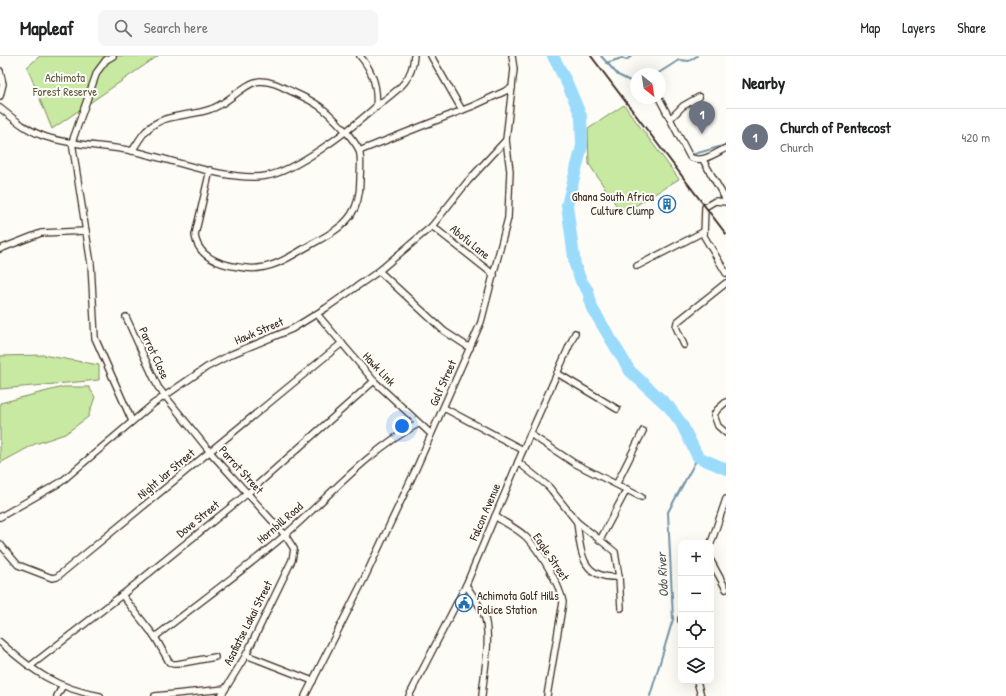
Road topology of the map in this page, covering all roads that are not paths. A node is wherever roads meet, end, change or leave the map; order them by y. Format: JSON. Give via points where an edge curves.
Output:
{"nodes":[{"id":1,"x":113,"y":56,"type":"edge"},
{"id":2,"x":360,"y":56,"type":"edge"},
{"id":3,"x":414,"y":56,"type":"edge"},
{"id":4,"x":431,"y":56,"type":"edge"},
{"id":5,"x":512,"y":56,"type":"edge"},
{"id":6,"x":0,"y":71,"type":"edge"},
{"id":7,"x":512,"y":88,"type":"junction"},
{"id":8,"x":0,"y":96,"type":"edge"},
{"id":9,"x":699,"y":97,"type":"dead end"},
{"id":10,"x":661,"y":104,"type":"edge"},
{"id":11,"x":376,"y":107,"type":"junction"},
{"id":12,"x":0,"y":108,"type":"edge"},
{"id":13,"x":462,"y":110,"type":"junction"},
{"id":14,"x":670,"y":119,"type":"junction"},
{"id":15,"x":347,"y":132,"type":"junction"},
{"id":16,"x":506,"y":140,"type":"junction"},
{"id":17,"x":72,"y":142,"type":"junction"},
{"id":18,"x":726,"y":148,"type":"edge"},
{"id":19,"x":132,"y":151,"type":"junction"},
{"id":20,"x":359,"y":151,"type":"junction"},
{"id":21,"x":703,"y":160,"type":"junction"},
{"id":22,"x":210,"y":170,"type":"junction"},
{"id":23,"x":726,"y":201,"type":"edge"},
{"id":24,"x":432,"y":226,"type":"junction"},
{"id":25,"x":86,"y":231,"type":"junction"},
{"id":26,"x":702,"y":232,"type":"junction"},
{"id":27,"x":0,"y":249,"type":"edge"},
{"id":28,"x":637,"y":266,"type":"dead end"},
{"id":29,"x":379,"y":271,"type":"junction"},
{"id":30,"x":726,"y":273,"type":"edge"},
{"id":31,"x":494,"y":275,"type":"junction"},
{"id":32,"x":726,"y":284,"type":"edge"},
{"id":33,"x":318,"y":314,"type":"junction"},
{"id":34,"x":126,"y":317,"type":"dead end"},
{"id":35,"x":575,"y":333,"type":"dead end"},
{"id":36,"x":342,"y":343,"type":"junction"},
{"id":37,"x":684,"y":345,"type":"dead end"},
{"id":38,"x":470,"y":348,"type":"junction"},
{"id":39,"x":557,"y":373,"type":"junction"},
{"id":40,"x":374,"y":381,"type":"junction"},
{"id":41,"x":165,"y":396,"type":"junction"},
{"id":42,"x":726,"y":402,"type":"edge"},
{"id":43,"x":444,"y":408,"type":"junction"},
{"id":44,"x":617,"y":409,"type":"dead end"},
{"id":45,"x":132,"y":421,"type":"junction"},
{"id":46,"x":418,"y":424,"type":"junction"},
{"id":47,"x":643,"y":431,"type":"dead end"},
{"id":48,"x":726,"y":433,"type":"edge"},
{"id":49,"x":431,"y":434,"type":"junction"},
{"id":50,"x":530,"y":434,"type":"junction"},
{"id":51,"x":523,"y":450,"type":"junction"},
{"id":52,"x":210,"y":452,"type":"junction"},
{"id":53,"x":518,"y":462,"type":"junction"},
{"id":54,"x":616,"y":483,"type":"junction"},
{"id":55,"x":627,"y":489,"type":"junction"},
{"id":56,"x":248,"y":493,"type":"junction"},
{"id":57,"x":641,"y":497,"type":"dead end"},
{"id":58,"x":726,"y":499,"type":"edge"},
{"id":59,"x":495,"y":516,"type":"junction"},
{"id":60,"x":0,"y":517,"type":"edge"},
{"id":61,"x":577,"y":522,"type":"junction"},
{"id":62,"x":285,"y":535,"type":"junction"},
{"id":63,"x":600,"y":540,"type":"junction"},
{"id":64,"x":712,"y":540,"type":"edge"},
{"id":65,"x":0,"y":544,"type":"edge"},
{"id":66,"x":292,"y":560,"type":"joint"},
{"id":67,"x":714,"y":567,"type":"edge"},
{"id":68,"x":619,"y":577,"type":"junction"},
{"id":69,"x":466,"y":585,"type":"junction"},
{"id":70,"x":726,"y":590,"type":"edge"},
{"id":71,"x":122,"y":595,"type":"junction"},
{"id":72,"x":621,"y":608,"type":"dead end"},
{"id":73,"x":155,"y":637,"type":"junction"},
{"id":74,"x":0,"y":642,"type":"edge"},
{"id":75,"x":246,"y":655,"type":"junction"},
{"id":76,"x":215,"y":657,"type":"dead end"},
{"id":77,"x":29,"y":667,"type":"junction"},
{"id":78,"x":313,"y":681,"type":"junction"},
{"id":79,"x":698,"y":684,"type":"edge"},
{"id":80,"x":62,"y":687,"type":"junction"},
{"id":81,"x":225,"y":689,"type":"junction"},
{"id":82,"x":57,"y":696,"type":"edge"},
{"id":83,"x":100,"y":696,"type":"edge"},
{"id":84,"x":155,"y":696,"type":"edge"},
{"id":85,"x":221,"y":696,"type":"edge"},
{"id":86,"x":306,"y":696,"type":"edge"},
{"id":87,"x":409,"y":696,"type":"edge"},
{"id":88,"x":482,"y":696,"type":"edge"},
{"id":89,"x":547,"y":696,"type":"edge"},
{"id":90,"x":701,"y":696,"type":"edge"}],
"edges":[{"from":1,"to":17,"type":"street","via":[[106,60],[97,72]]},
{"from":2,"to":11,"type":"street","via":[[374,80]]},
{"from":3,"to":11,"type":"street","via":[[411,71],[402,86]]},
{"from":4,"to":13,"type":"street"},
{"from":5,"to":7,"type":"street","name":"Golf Street"},
{"from":6,"to":8,"type":"street","via":[[3,84]]},
{"from":7,"to":13,"type":"street"},
{"from":7,"to":16,"type":"street","name":"Golf Street"},
{"from":9,"to":14,"type":"street","via":[[683,106]]},
{"from":10,"to":14,"type":"street"},
{"from":11,"to":15,"type":"street"},
{"from":12,"to":17,"type":"street","via":[[26,128],[47,137]]},
{"from":13,"to":20,"type":"street"},
{"from":14,"to":21,"type":"street","via":[[690,157]]},
{"from":15,"to":19,"type":"street","via":[[324,108],[311,100],[276,84],[260,81],[248,85],[212,109],[171,117],[155,124],[146,130]]},
{"from":15,"to":20,"type":"street"},
{"from":15,"to":22,"type":"street","via":[[280,172],[267,176],[249,177]]},
{"from":16,"to":24,"type":"street","name":"Hawk Street"},
{"from":16,"to":31,"type":"street","name":"Golf Street","via":[[510,194],[504,239]]},
{"from":17,"to":19,"type":"street"},
{"from":17,"to":25,"type":"street"},
{"from":18,"to":21,"type":"street"},
{"from":19,"to":22,"type":"street"},
{"from":20,"to":22,"type":"street","via":[[359,198],[351,216],[340,226],[289,258],[270,266],[252,269],[215,261],[197,246],[195,235]]},
{"from":21,"to":23,"type":"street"},
{"from":23,"to":26,"type":"street","via":[[715,201],[705,206]]},
{"from":24,"to":29,"type":"street","name":"Hawk Street"},
{"from":24,"to":31,"type":"street","name":"Abofu Lane"},
{"from":25,"to":27,"type":"street","via":[[41,233]]},
{"from":25,"to":45,"type":"street","via":[[91,264],[95,338]]},
{"from":26,"to":28,"type":"street"},
{"from":26,"to":30,"type":"street"},
{"from":29,"to":33,"type":"street","name":"Hawk Street"},
{"from":29,"to":38,"type":"street","via":[[444,331]]},
{"from":31,"to":38,"type":"street","name":"Golf Street","via":[[481,322]]},
{"from":32,"to":37,"type":"street","via":[[677,322],[676,327]]},
{"from":33,"to":36,"type":"street","name":"Hawk Link"},
{"from":33,"to":41,"type":"street","name":"Hawk Street","via":[[292,329],[206,367]]},
{"from":34,"to":41,"type":"street","name":"Parrot Close","via":[[152,376]]},
{"from":35,"to":39,"type":"street","name":"Falcon Avenue"},
{"from":36,"to":40,"type":"street","name":"Hawk Link"},
{"from":36,"to":52,"type":"street","name":"Night Jar Street"},
{"from":38,"to":43,"type":"street","name":"Golf Street"},
{"from":39,"to":44,"type":"street"},
{"from":39,"to":50,"type":"street","name":"Falcon Avenue"},
{"from":40,"to":46,"type":"street","name":"Hawk Link"},
{"from":40,"to":56,"type":"street","name":"Dove Street"},
{"from":41,"to":45,"type":"street","name":"Hawk Street"},
{"from":41,"to":52,"type":"street","name":"Parrot Street"},
{"from":42,"to":48,"type":"street","via":[[714,416],[718,426]]},
{"from":43,"to":49,"type":"street","name":"Golf Street"},
{"from":43,"to":51,"type":"street"},
{"from":45,"to":60,"type":"street","name":"Hawk Street","via":[[61,482]]},
{"from":46,"to":49,"type":"street","name":"Hawk Link"},
{"from":46,"to":62,"type":"street","name":"Hornbill Road","via":[[399,434],[366,459]]},
{"from":47,"to":54,"type":"street"},
{"from":49,"to":78,"type":"street","name":"Golf Street","via":[[364,579]]},
{"from":50,"to":51,"type":"street","name":"Falcon Avenue"},
{"from":50,"to":54,"type":"street","via":[[574,463]]},
{"from":51,"to":53,"type":"street","name":"Falcon Avenue"},
{"from":52,"to":56,"type":"street","name":"Parrot Street"},
{"from":52,"to":65,"type":"street","name":"Night Jar Street","via":[[57,577],[52,578],[18,565]]},
{"from":53,"to":59,"type":"street","name":"Falcon Avenue"},
{"from":53,"to":61,"type":"street","via":[[549,487]]},
{"from":54,"to":55,"type":"street"},
{"from":55,"to":57,"type":"street"},
{"from":55,"to":63,"type":"street"},
{"from":56,"to":62,"type":"street","name":"Parrot Street"},
{"from":56,"to":71,"type":"street","name":"Dove Street"},
{"from":58,"to":64,"type":"street"},
{"from":59,"to":69,"type":"street","name":"Falcon Avenue"},
{"from":59,"to":89,"type":"street","name":"Eagle Street","via":[[526,537],[552,573],[560,589],[562,602]]},
{"from":61,"to":63,"type":"street"},
{"from":61,"to":68,"type":"street","via":[[587,567],[604,577]]},
{"from":62,"to":66,"type":"street","name":"Parrot Street","via":[[294,549]]},
{"from":62,"to":73,"type":"street","name":"Hornbill Road"},
{"from":63,"to":68,"type":"street","via":[[615,552]]},
{"from":66,"to":75,"type":"street","name":"Asafiatse Lakai Street"},
{"from":67,"to":70,"type":"street"},
{"from":68,"to":72,"type":"street"},
{"from":69,"to":87,"type":"street","name":"Falcon Avenue"},
{"from":69,"to":88,"type":"street","via":[[481,608],[486,630]]},
{"from":71,"to":73,"type":"street"},
{"from":71,"to":77,"type":"street","name":"Dove Street"},
{"from":73,"to":76,"type":"street","via":[[169,662],[173,664]]},
{"from":74,"to":77,"type":"street"},
{"from":75,"to":78,"type":"street"},
{"from":75,"to":81,"type":"street","name":"Asafiatse Lakai Street"},
{"from":77,"to":80,"type":"street"},
{"from":78,"to":86,"type":"street","name":"Golf Street"},
{"from":79,"to":90,"type":"street"},
{"from":80,"to":82,"type":"street"},
{"from":80,"to":83,"type":"street"},
{"from":81,"to":84,"type":"street"},
{"from":81,"to":85,"type":"street","name":"Asafiatse Lakai Street"}]}
